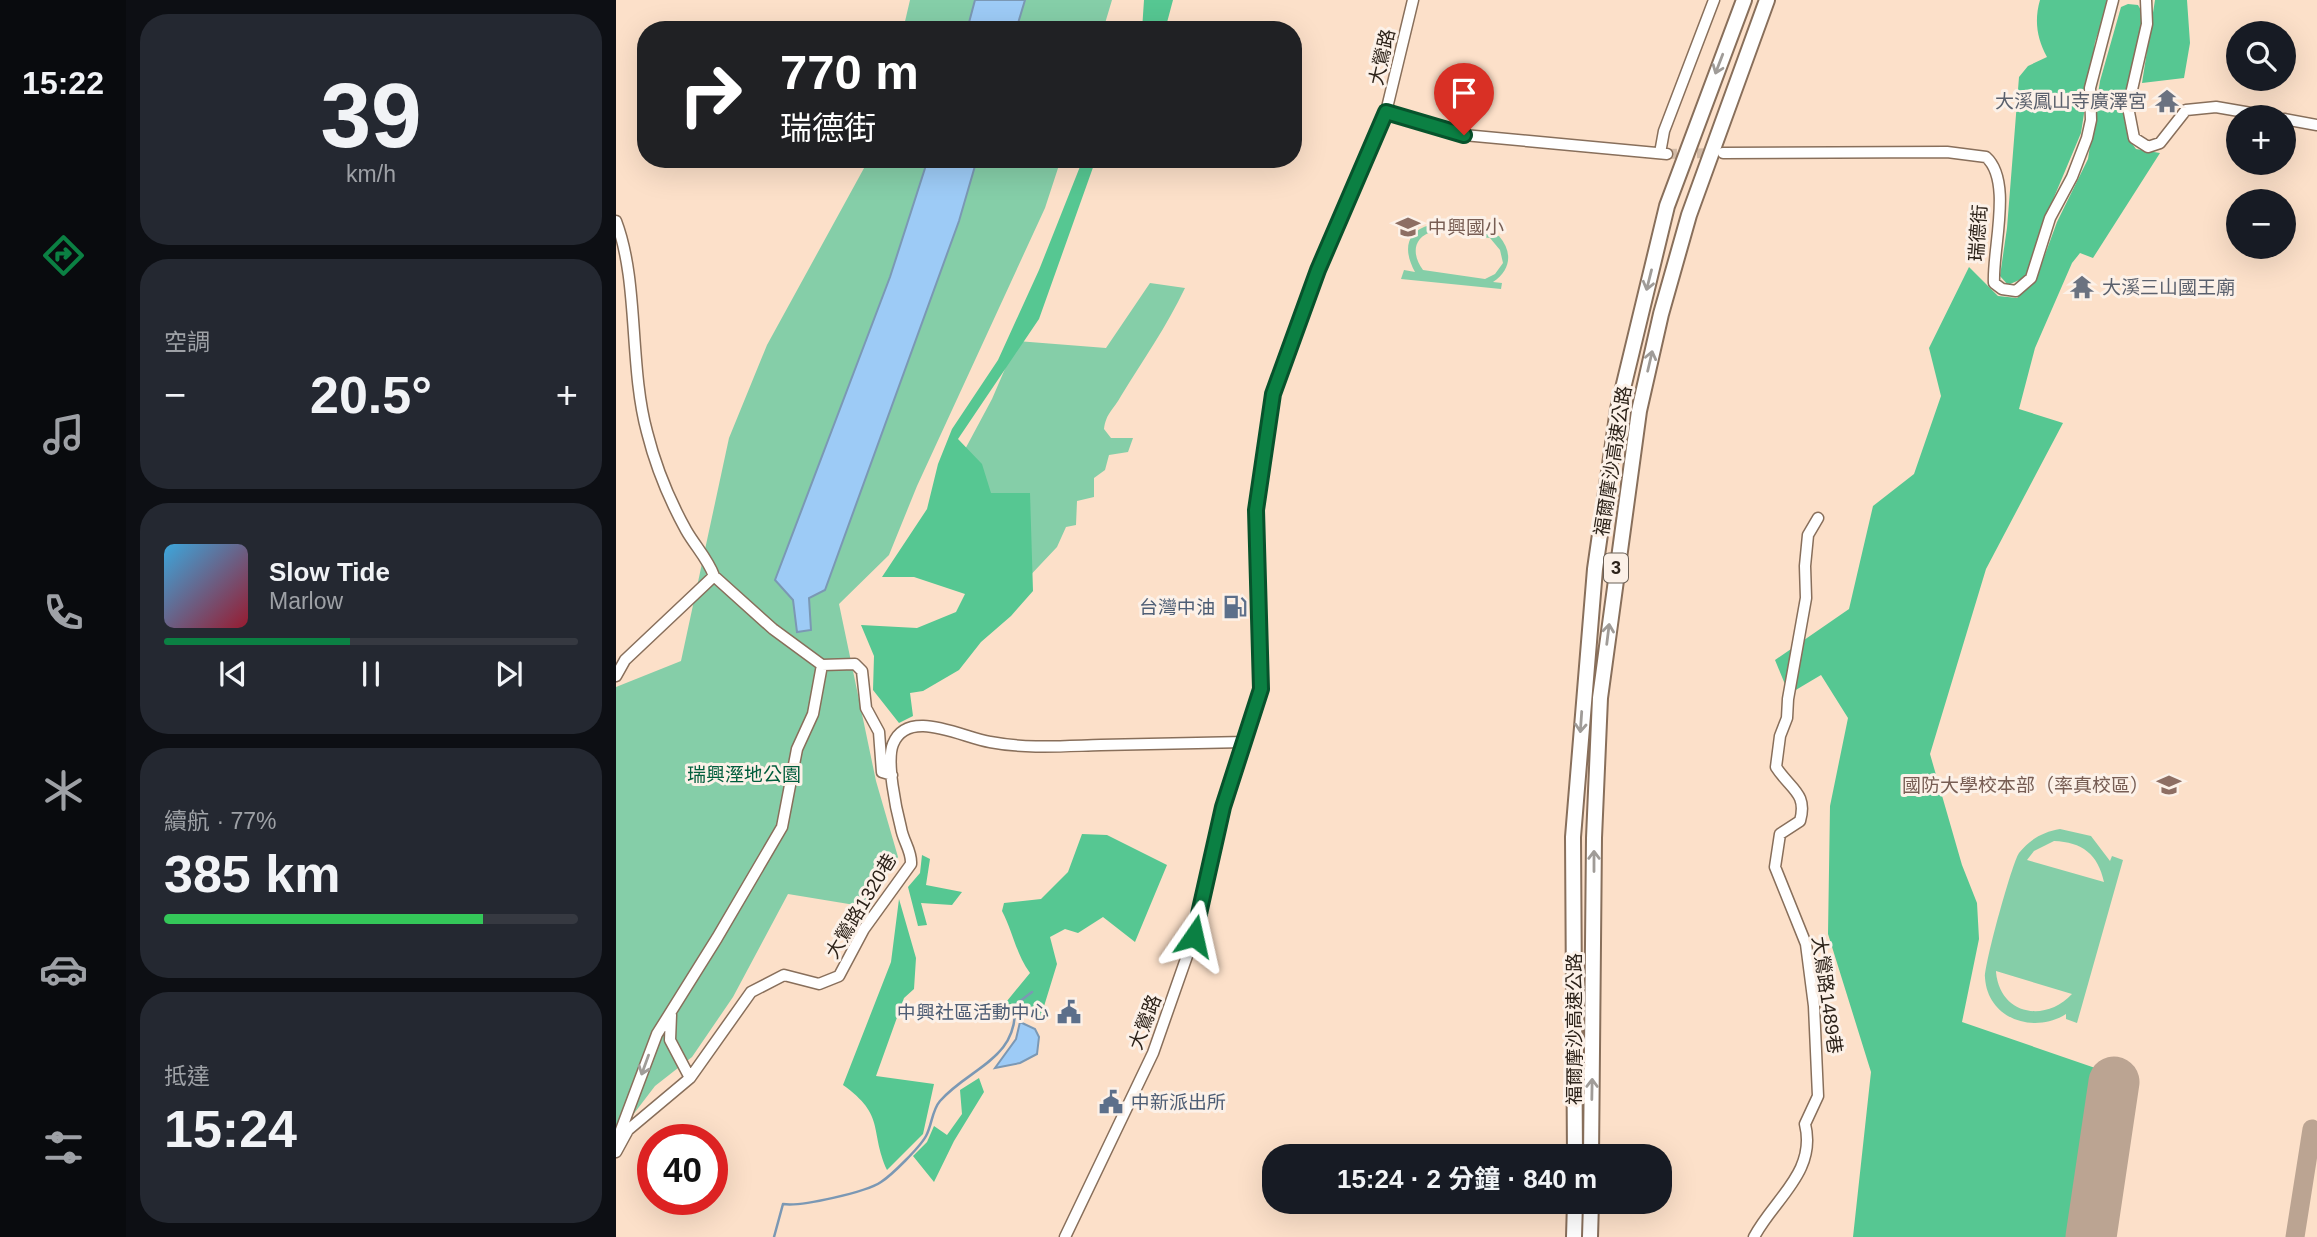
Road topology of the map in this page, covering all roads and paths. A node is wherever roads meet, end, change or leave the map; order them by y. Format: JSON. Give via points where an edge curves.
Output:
{"nodes":[{"id":1,"x":1413,"y":0,"type":"edge"},
{"id":2,"x":1714,"y":0,"type":"edge"},
{"id":3,"x":1744,"y":0,"type":"edge"},
{"id":4,"x":1767,"y":0,"type":"edge"},
{"id":5,"x":2113,"y":0,"type":"edge"},
{"id":6,"x":2146,"y":0,"type":"edge"},
{"id":7,"x":2226,"y":111,"type":"edge"},
{"id":8,"x":1386,"y":112,"type":"junction"},
{"id":9,"x":2296,"y":121,"type":"edge"},
{"id":10,"x":2317,"y":125,"type":"edge"},
{"id":11,"x":1723,"y":153,"type":"tunnel mouth"},
{"id":12,"x":616,"y":221,"type":"edge"},
{"id":13,"x":1818,"y":518,"type":"dead end"},
{"id":14,"x":714,"y":576,"type":"junction"},
{"id":15,"x":822,"y":665,"type":"junction"},
{"id":16,"x":616,"y":676,"type":"edge"},
{"id":17,"x":1245,"y":742,"type":"junction"},
{"id":18,"x":892,"y":775,"type":"junction"},
{"id":19,"x":674,"y":1004,"type":"junction"},
{"id":20,"x":690,"y":1078,"type":"junction"},
{"id":21,"x":616,"y":1144,"type":"edge"},
{"id":22,"x":1575,"y":1144,"type":"edge"},
{"id":23,"x":1591,"y":1144,"type":"edge"},
{"id":24,"x":616,"y":1152,"type":"edge"},
{"id":25,"x":1574,"y":1214,"type":"edge"},
{"id":26,"x":1591,"y":1214,"type":"edge"},
{"id":27,"x":1065,"y":1237,"type":"edge"},
{"id":28,"x":1574,"y":1237,"type":"edge"},
{"id":29,"x":1590,"y":1237,"type":"edge"},
{"id":30,"x":1754,"y":1237,"type":"edge"}],
"edges":[{"from":1,"to":8,"type":"street","name":"大鶯路"},
{"from":2,"to":8,"type":"street","via":[[1664,131],[1664,153],[1464,135]]},
{"from":3,"to":22,"type":"highway","name":"福爾摩沙高速公路","number":"3","one_way":true,"via":[[1667,206],[1618,409],[1594,581],[1573,837]]},
{"from":23,"to":4,"type":"highway","name":"福爾摩沙高速公路","number":"3","one_way":true,"via":[[1600,698],[1639,411],[1689,215]]},
{"from":5,"to":11,"type":"street","name":"瑞德街","via":[[2090,88],[2087,138],[2073,177],[2050,218],[2031,278],[2016,291],[1994,283],[1998,189],[1996,170],[1986,157],[1947,152]]},
{"from":6,"to":7,"type":"street","via":[[2147,23],[2128,107],[2134,138],[2148,147],[2160,143],[2186,110]]},
{"from":8,"to":17,"type":"street","name":"大鶯路","via":[[1318,270],[1273,394],[1256,510],[1261,689]]},
{"from":9,"to":10,"type":"street"},
{"from":12,"to":14,"type":"street","via":[[647,432],[674,506]]},
{"from":13,"to":30,"type":"street","name":"大鶯路1489巷","via":[[1808,535],[1805,598],[1776,767],[1801,796],[1804,808],[1800,821],[1780,834],[1775,867],[1806,944],[1818,1096],[1805,1124],[1806,1160]]},
{"from":14,"to":15,"type":"street"},
{"from":14,"to":16,"type":"street","via":[[625,660]]},
{"from":15,"to":18,"type":"street","via":[[855,664],[862,671],[866,708],[879,732],[883,772]]},
{"from":15,"to":19,"type":"street","via":[[813,714],[797,749],[782,827]]},
{"from":17,"to":18,"type":"street","name":"大鶯路1320巷","via":[[1034,748],[918,726],[901,733],[892,745]]},
{"from":17,"to":27,"type":"street","name":"大鶯路","via":[[1223,807],[1186,964],[1153,1053]]},
{"from":18,"to":20,"type":"street","name":"大鶯路1320巷","via":[[911,864],[864,929],[839,976],[819,984],[784,975],[751,992]]},
{"from":19,"to":20,"type":"street","via":[[668,1026],[670,1040]]},
{"from":19,"to":21,"type":"street","one_way":true,"via":[[657,1034]]},
{"from":20,"to":24,"type":"street","name":"大鶯路1320巷","via":[[628,1130]]},
{"from":25,"to":28,"type":"highway"},
{"from":26,"to":29,"type":"highway"}]}
